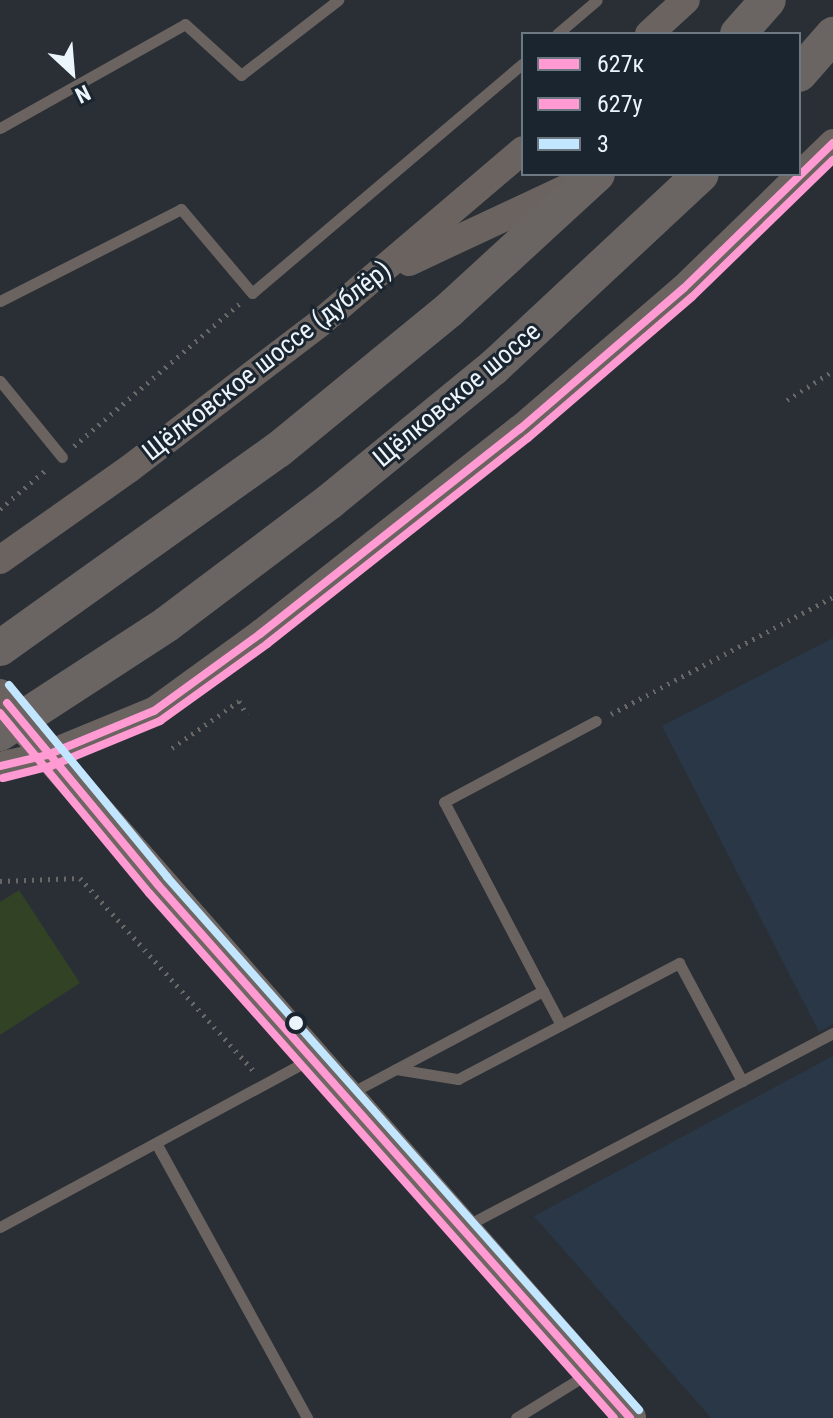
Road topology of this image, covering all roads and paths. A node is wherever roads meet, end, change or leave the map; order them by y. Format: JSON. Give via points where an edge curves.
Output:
{"nodes":[{"id":1,"x":338,"y":0,"type":"edge"},
{"id":2,"x":597,"y":0,"type":"edge"},
{"id":3,"x":686,"y":0,"type":"edge"},
{"id":4,"x":768,"y":0,"type":"edge"},
{"id":5,"x":559,"y":32,"type":"edge"},
{"id":6,"x":651,"y":32,"type":"edge"},
{"id":7,"x":740,"y":32,"type":"edge"},
{"id":8,"x":833,"y":35,"type":"edge"},
{"id":9,"x":521,"y":65,"type":"edge"},
{"id":10,"x":801,"y":72,"type":"edge"},
{"id":11,"x":0,"y":128,"type":"edge"},
{"id":12,"x":833,"y":143,"type":"edge"},
{"id":13,"x":521,"y":152,"type":"edge"},
{"id":14,"x":801,"y":174,"type":"edge"},
{"id":15,"x":592,"y":176,"type":"edge"},
{"id":16,"x":594,"y":176,"type":"edge"},
{"id":17,"x":699,"y":176,"type":"edge"},
{"id":18,"x":799,"y":176,"type":"edge"},
{"id":19,"x":372,"y":279,"type":"junction"},
{"id":20,"x":252,"y":293,"type":"junction"},
{"id":21,"x":0,"y":301,"type":"edge"},
{"id":22,"x":833,"y":371,"type":"edge"},
{"id":23,"x":0,"y":381,"type":"edge"},
{"id":24,"x":787,"y":400,"type":"dead end"},
{"id":25,"x":62,"y":457,"type":"junction"},
{"id":26,"x":0,"y":509,"type":"edge"},
{"id":27,"x":0,"y":560,"type":"edge"},
{"id":28,"x":833,"y":597,"type":"edge"},
{"id":29,"x":0,"y":648,"type":"edge"},
{"id":30,"x":247,"y":715,"type":"dead end"},
{"id":31,"x":6,"y":716,"type":"edge"},
{"id":32,"x":596,"y":721,"type":"joint"},
{"id":33,"x":172,"y":748,"type":"dead end"},
{"id":34,"x":47,"y":755,"type":"junction"},
{"id":35,"x":0,"y":766,"type":"edge"},
{"id":36,"x":0,"y":881,"type":"edge"},
{"id":37,"x":543,"y":991,"type":"junction"},
{"id":38,"x":561,"y":1025,"type":"junction"},
{"id":39,"x":833,"y":1033,"type":"edge"},
{"id":40,"x":312,"y":1058,"type":"junction"},
{"id":41,"x":396,"y":1069,"type":"junction"},
{"id":42,"x":742,"y":1081,"type":"junction"},
{"id":43,"x":265,"y":1084,"type":"junction"},
{"id":44,"x":345,"y":1096,"type":"junction"},
{"id":45,"x":156,"y":1143,"type":"junction"},
{"id":46,"x":0,"y":1227,"type":"edge"},
{"id":47,"x":462,"y":1228,"type":"junction"},
{"id":48,"x":590,"y":1373,"type":"junction"},
{"id":49,"x":307,"y":1418,"type":"edge"},
{"id":50,"x":516,"y":1418,"type":"edge"},
{"id":51,"x":630,"y":1418,"type":"edge"}],
"edges":[{"from":1,"to":11,"type":"lane","via":[[241,75],[185,24]]},
{"from":2,"to":5,"type":"lane"},
{"from":3,"to":6,"type":"street"},
{"from":4,"to":7,"type":"main road"},
{"from":8,"to":10,"type":"main road"},
{"from":9,"to":20,"type":"lane"},
{"from":12,"to":14,"type":"street"},
{"from":13,"to":19,"type":"street","name":"Щёлковское шоссе (дублёр)"},
{"from":15,"to":19,"type":"street"},
{"from":16,"to":29,"type":"main road","via":[[449,310],[278,450]]},
{"from":17,"to":31,"type":"main road","name":"Щёлковское шоссе","via":[[493,368],[329,502],[167,624]]},
{"from":18,"to":34,"type":"street","via":[[684,288],[520,429],[273,625],[154,711]]},
{"from":19,"to":27,"type":"street","name":"Щёлковское шоссе (дублёр)","via":[[129,469]]},
{"from":20,"to":21,"type":"lane","via":[[181,209]]},
{"from":20,"to":25,"type":"path"},
{"from":22,"to":24,"type":"path"},
{"from":23,"to":25,"type":"lane"},
{"from":25,"to":26,"type":"path"},
{"from":28,"to":32,"type":"path"},
{"from":30,"to":33,"type":"path","via":[[239,701]]},
{"from":31,"to":34,"type":"main road"},
{"from":32,"to":37,"type":"lane","via":[[444,802]]},
{"from":34,"to":35,"type":"street"},
{"from":34,"to":40,"type":"main road"},
{"from":36,"to":43,"type":"path","via":[[80,878]]},
{"from":37,"to":38,"type":"lane"},
{"from":37,"to":41,"type":"lane"},
{"from":38,"to":41,"type":"lane","via":[[458,1079]]},
{"from":38,"to":42,"type":"lane","via":[[679,963]]},
{"from":39,"to":42,"type":"lane"},
{"from":40,"to":43,"type":"lane"},
{"from":40,"to":44,"type":"main road"},
{"from":41,"to":44,"type":"lane"},
{"from":42,"to":47,"type":"lane"},
{"from":43,"to":45,"type":"lane"},
{"from":44,"to":47,"type":"main road"},
{"from":45,"to":46,"type":"lane"},
{"from":45,"to":49,"type":"lane"},
{"from":47,"to":48,"type":"main road"},
{"from":48,"to":50,"type":"lane"},
{"from":48,"to":51,"type":"main road"}]}
